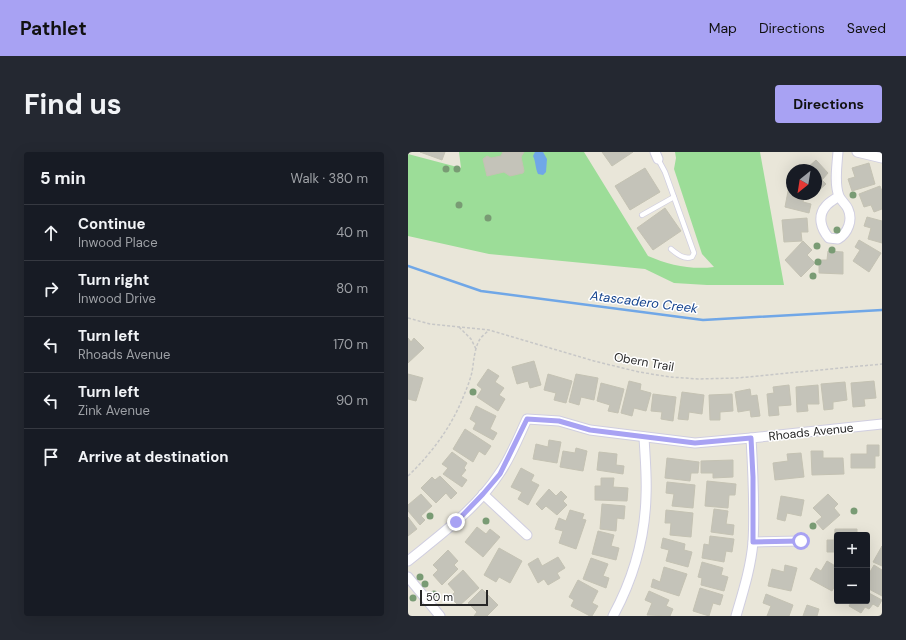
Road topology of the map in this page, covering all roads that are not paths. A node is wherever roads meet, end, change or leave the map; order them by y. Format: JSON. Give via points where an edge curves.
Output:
{"nodes":[{"id":1,"x":838,"y":152,"type":"edge"},
{"id":2,"x":856,"y":152,"type":"edge"},
{"id":3,"x":656,"y":155,"type":"edge"},
{"id":4,"x":882,"y":158,"type":"edge"},
{"id":5,"x":839,"y":196,"type":"junction"},
{"id":6,"x":674,"y":197,"type":"junction"},
{"id":7,"x":642,"y":214,"type":"dead end"},
{"id":8,"x":671,"y":249,"type":"dead end"},
{"id":9,"x":882,"y":424,"type":"edge"},
{"id":10,"x":644,"y":437,"type":"junction"},
{"id":11,"x":751,"y":438,"type":"junction"},
{"id":12,"x":483,"y":494,"type":"junction"},
{"id":13,"x":527,"y":535,"type":"dead end"},
{"id":14,"x":801,"y":541,"type":"dead end"},
{"id":15,"x":753,"y":542,"type":"junction"},
{"id":16,"x":408,"y":561,"type":"edge"},
{"id":17,"x":408,"y":578,"type":"edge"},
{"id":18,"x":440,"y":616,"type":"edge"},
{"id":19,"x":614,"y":616,"type":"edge"},
{"id":20,"x":736,"y":616,"type":"edge"}],
"edges":[{"from":1,"to":5,"type":"street","via":[[836,175]]},
{"from":2,"to":4,"type":"street"},
{"from":3,"to":6,"type":"lane"},
{"from":5,"to":5,"type":"street","via":[[825,207],[820,220],[823,232],[829,238],[838,240],[845,235],[850,223],[849,210]]},
{"from":6,"to":7,"type":"lane"},
{"from":6,"to":8,"type":"lane","via":[[694,253],[692,258],[685,258]]},
{"from":9,"to":11,"type":"street","name":"Rhoads Avenue"},
{"from":10,"to":11,"type":"street","name":"Rhoads Avenue","via":[[695,443]]},
{"from":10,"to":12,"type":"street","name":"Rhoads Avenue","via":[[590,430],[559,421],[527,419],[500,474]]},
{"from":10,"to":19,"type":"street","via":[[646,496],[641,542],[630,580]]},
{"from":11,"to":15,"type":"street"},
{"from":12,"to":13,"type":"street"},
{"from":12,"to":16,"type":"street","via":[[456,522]]},
{"from":14,"to":15,"type":"street"},
{"from":15,"to":20,"type":"street","via":[[746,582]]},
{"from":17,"to":18,"type":"street"}]}
